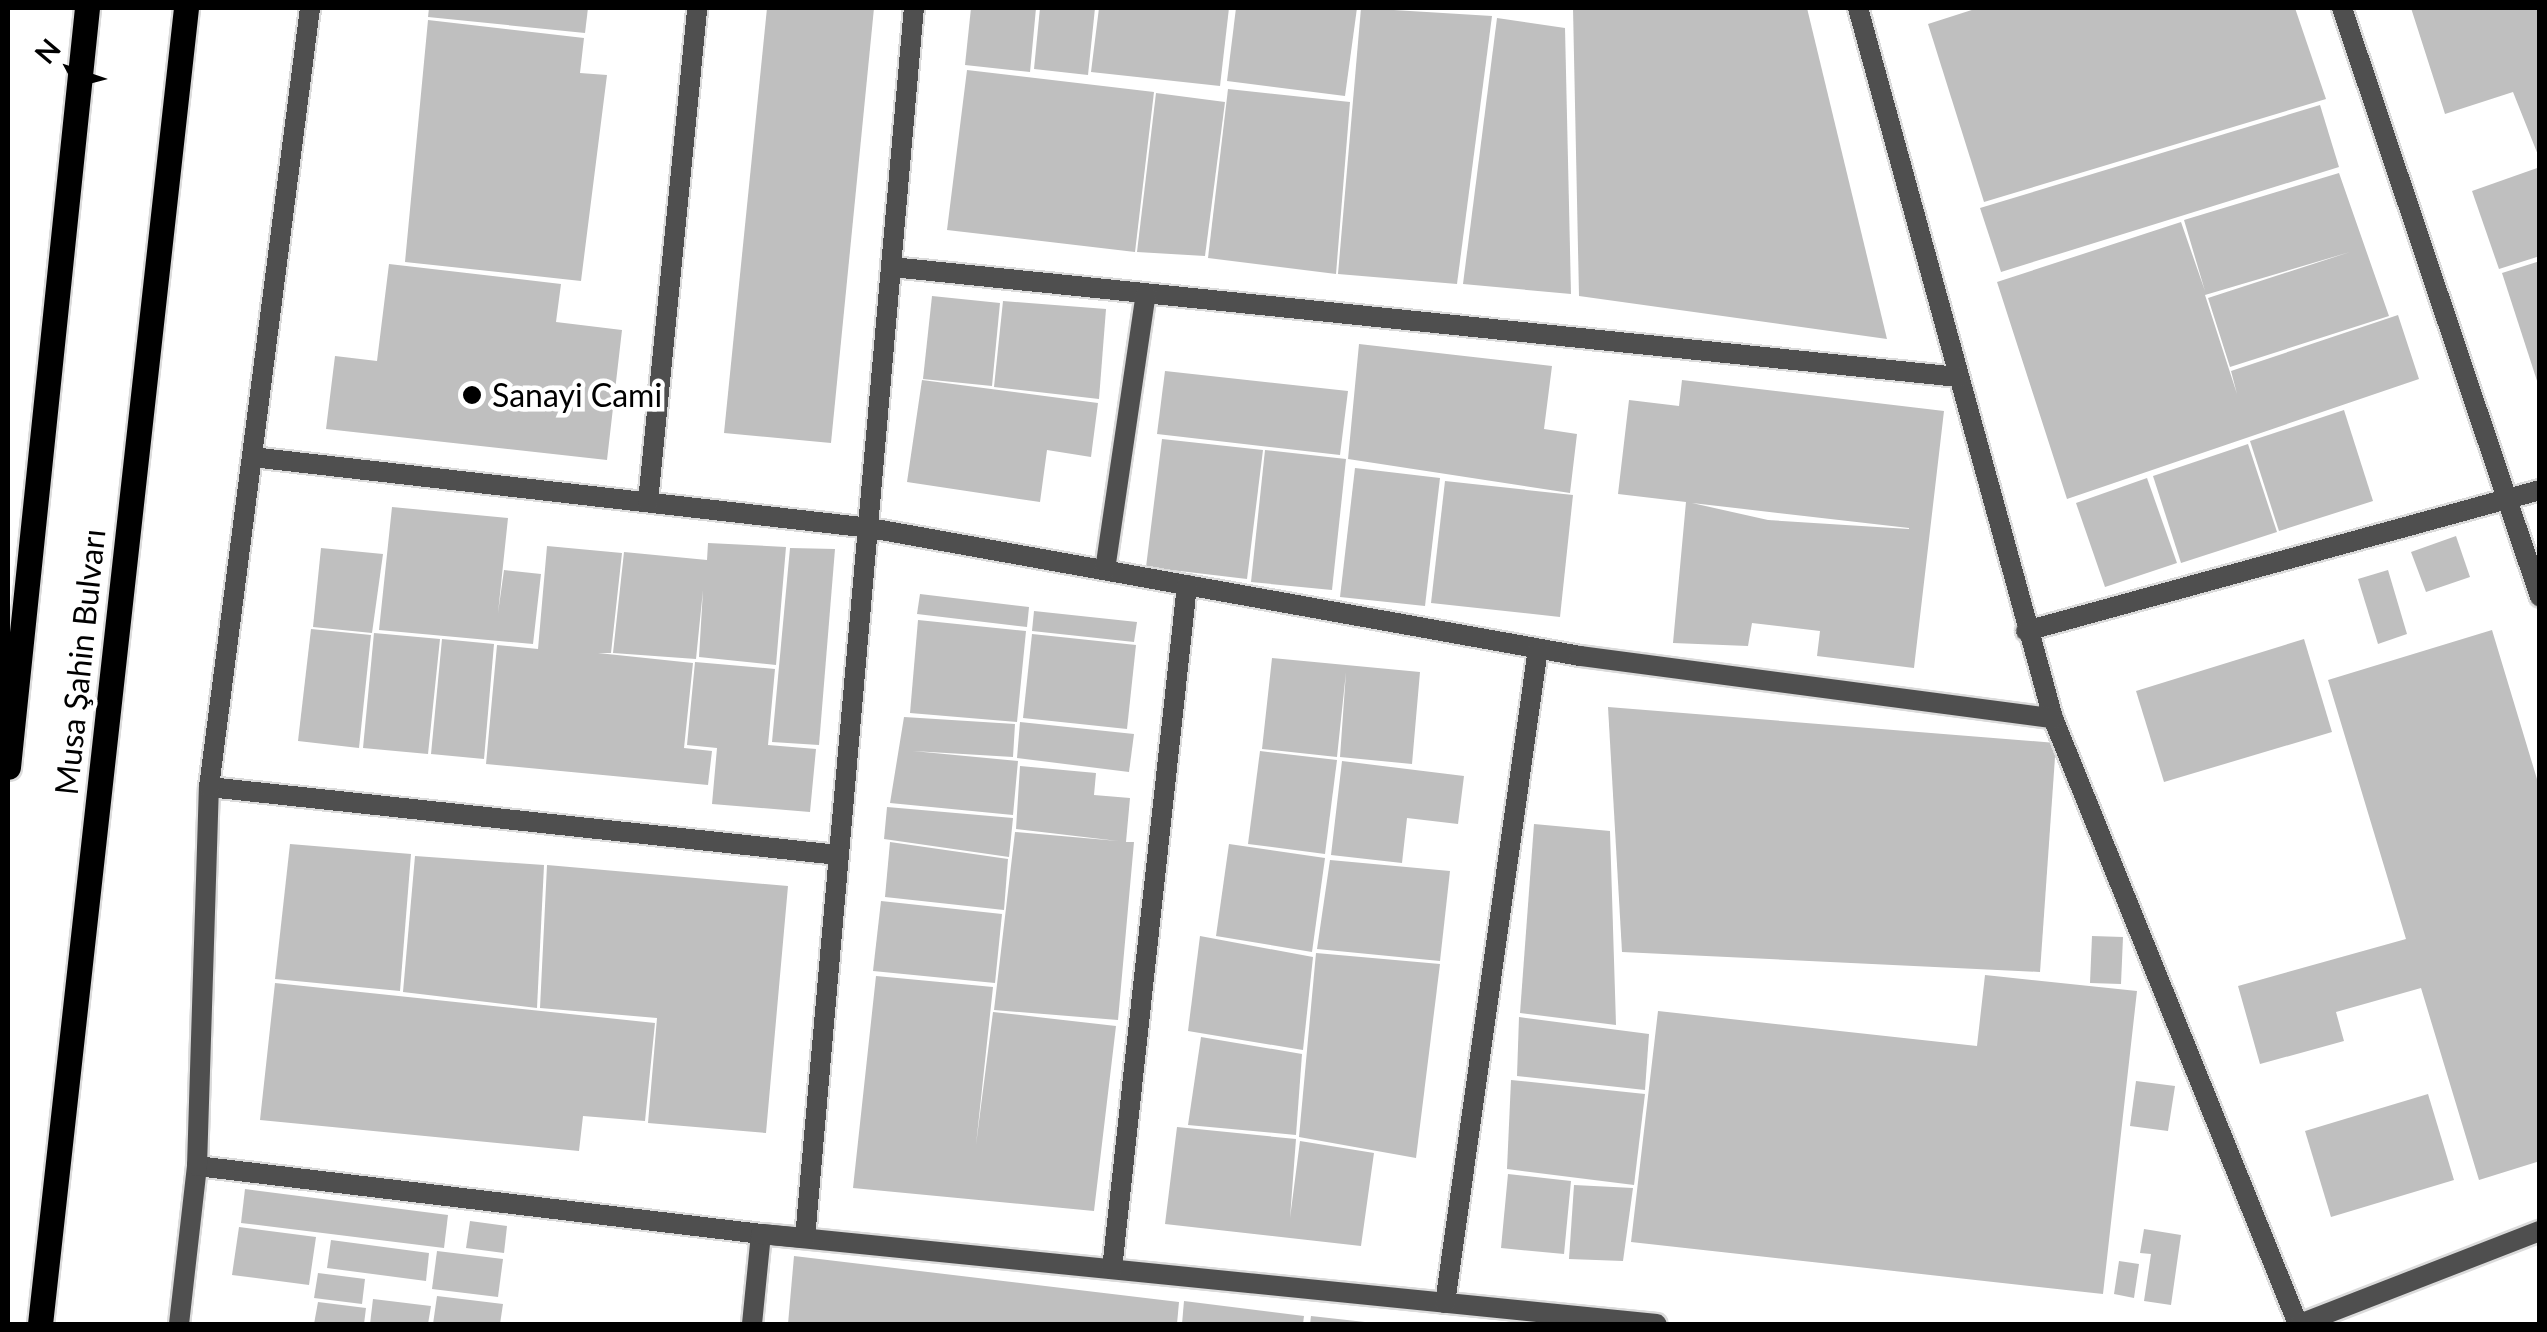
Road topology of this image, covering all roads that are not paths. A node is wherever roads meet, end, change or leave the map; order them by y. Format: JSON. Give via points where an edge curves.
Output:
{"nodes":[{"id":1,"x":87,"y":8,"type":"edge"},
{"id":2,"x":186,"y":8,"type":"edge"},
{"id":3,"x":310,"y":8,"type":"edge"},
{"id":4,"x":696,"y":8,"type":"edge"},
{"id":5,"x":914,"y":8,"type":"edge"},
{"id":6,"x":1858,"y":8,"type":"edge"},
{"id":7,"x":2342,"y":8,"type":"edge"},
{"id":8,"x":892,"y":267,"type":"junction"},
{"id":9,"x":1146,"y":294,"type":"junction"},
{"id":10,"x":1958,"y":377,"type":"junction"},
{"id":11,"x":252,"y":457,"type":"junction"},
{"id":12,"x":2540,"y":490,"type":"edge"},
{"id":13,"x":2506,"y":500,"type":"junction"},
{"id":14,"x":648,"y":502,"type":"junction"},
{"id":15,"x":870,"y":528,"type":"junction"},
{"id":16,"x":1105,"y":570,"type":"junction"},
{"id":17,"x":1187,"y":585,"type":"junction"},
{"id":18,"x":2540,"y":596,"type":"edge"},
{"id":19,"x":2026,"y":631,"type":"junction"},
{"id":20,"x":1538,"y":649,"type":"junction"},
{"id":21,"x":2053,"y":718,"type":"junction"},
{"id":22,"x":8,"y":767,"type":"edge"},
{"id":23,"x":209,"y":787,"type":"junction"},
{"id":24,"x":838,"y":855,"type":"junction"},
{"id":25,"x":197,"y":1166,"type":"junction"},
{"id":26,"x":2540,"y":1230,"type":"edge"},
{"id":27,"x":761,"y":1234,"type":"junction"},
{"id":28,"x":1112,"y":1269,"type":"junction"},
{"id":29,"x":1445,"y":1303,"type":"junction"},
{"id":30,"x":40,"y":1324,"type":"edge"},
{"id":31,"x":179,"y":1324,"type":"edge"},
{"id":32,"x":752,"y":1324,"type":"edge"},
{"id":33,"x":1656,"y":1324,"type":"edge"},
{"id":34,"x":2299,"y":1324,"type":"edge"}],
"edges":[{"from":1,"to":22,"type":"main road","name":"Musa Şahin Bulvarı"},
{"from":2,"to":30,"type":"main road","name":"Musa Şahin Bulvarı"},
{"from":3,"to":11,"type":"street"},
{"from":4,"to":14,"type":"street"},
{"from":5,"to":8,"type":"street"},
{"from":6,"to":10,"type":"street"},
{"from":7,"to":13,"type":"street"},
{"from":8,"to":9,"type":"street"},
{"from":8,"to":15,"type":"street"},
{"from":9,"to":10,"type":"street"},
{"from":9,"to":16,"type":"street"},
{"from":10,"to":19,"type":"street"},
{"from":11,"to":14,"type":"street"},
{"from":11,"to":23,"type":"street"},
{"from":12,"to":13,"type":"street"},
{"from":13,"to":18,"type":"street"},
{"from":13,"to":19,"type":"street"},
{"from":14,"to":15,"type":"street"},
{"from":15,"to":16,"type":"street"},
{"from":15,"to":24,"type":"street"},
{"from":16,"to":17,"type":"street"},
{"from":17,"to":20,"type":"street"},
{"from":17,"to":28,"type":"street"},
{"from":19,"to":21,"type":"street"},
{"from":20,"to":21,"type":"street"},
{"from":20,"to":29,"type":"street"},
{"from":21,"to":34,"type":"street"},
{"from":23,"to":24,"type":"street"},
{"from":23,"to":25,"type":"street"},
{"from":24,"to":27,"type":"street","via":[[805,1238]]},
{"from":25,"to":27,"type":"street"},
{"from":25,"to":31,"type":"street"},
{"from":26,"to":34,"type":"street"},
{"from":27,"to":28,"type":"street"},
{"from":27,"to":32,"type":"street"},
{"from":28,"to":29,"type":"street"},
{"from":29,"to":33,"type":"street"}]}
